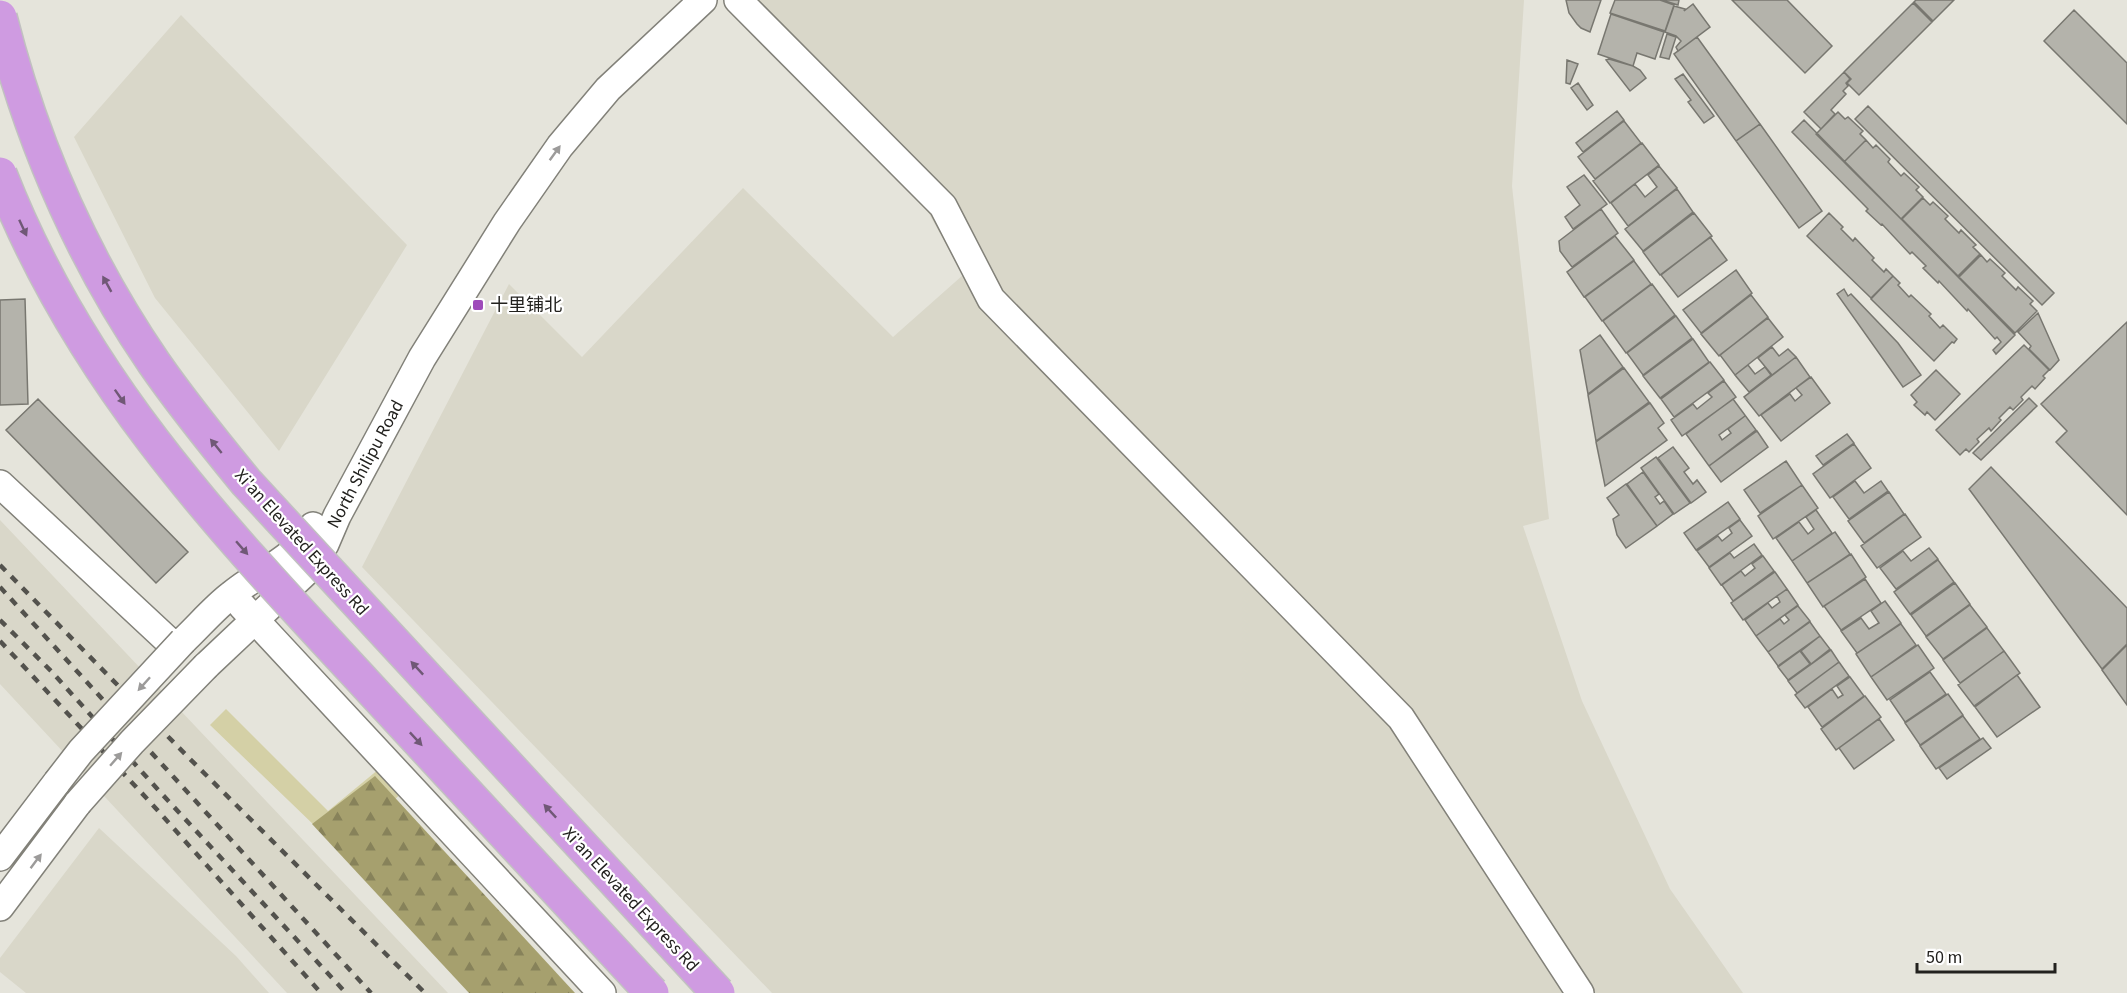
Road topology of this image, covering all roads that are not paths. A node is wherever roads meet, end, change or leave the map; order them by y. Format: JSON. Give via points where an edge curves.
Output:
{"nodes":[{"id":1,"x":680,"y":0,"type":"edge"},
{"id":2,"x":703,"y":0,"type":"edge"},
{"id":3,"x":738,"y":0,"type":"edge"},
{"id":4,"x":0,"y":17,"type":"edge"},
{"id":5,"x":0,"y":174,"type":"edge"},
{"id":6,"x":0,"y":484,"type":"edge"},
{"id":7,"x":231,"y":594,"type":"junction"},
{"id":8,"x":254,"y":619,"type":"junction"},
{"id":9,"x":180,"y":644,"type":"junction"},
{"id":10,"x":0,"y":857,"type":"edge"},
{"id":11,"x":0,"y":907,"type":"edge"},
{"id":12,"x":602,"y":993,"type":"edge"},
{"id":13,"x":652,"y":993,"type":"edge"},
{"id":14,"x":718,"y":993,"type":"edge"},
{"id":15,"x":1580,"y":993,"type":"edge"}],
"edges":[{"from":1,"to":7,"type":"street","name":"North Shilipu Road","via":[[586,89],[546,135],[435,303],[311,530],[296,550]]},
{"from":8,"to":2,"type":"street","name":"North Shilipu Road","one_way":true,"via":[[310,568],[422,358],[560,146],[608,89]]},
{"from":3,"to":15,"type":"street","via":[[943,206],[991,299],[1401,718]]},
{"from":14,"to":4,"type":"highway","name":"Xi'an Elevated Express Rd","one_way":true,"bridge":true,"via":[[246,482],[174,391],[133,330],[56,185],[22,97]]},
{"from":5,"to":13,"type":"highway","one_way":true,"bridge":true,"via":[[70,319],[110,383],[165,458],[282,594]]},
{"from":6,"to":9,"type":"street"},
{"from":7,"to":8,"type":"street"},
{"from":7,"to":9,"type":"street","name":"North Shilipu Road"},
{"from":11,"to":8,"type":"street","name":"North Shilipu Road","one_way":true,"bridge":true,"via":[[78,803],[132,742]]},
{"from":8,"to":12,"type":"street"},
{"from":9,"to":10,"type":"street","name":"North Shilipu Road","one_way":true,"bridge":true,"via":[[81,751]]}]}
